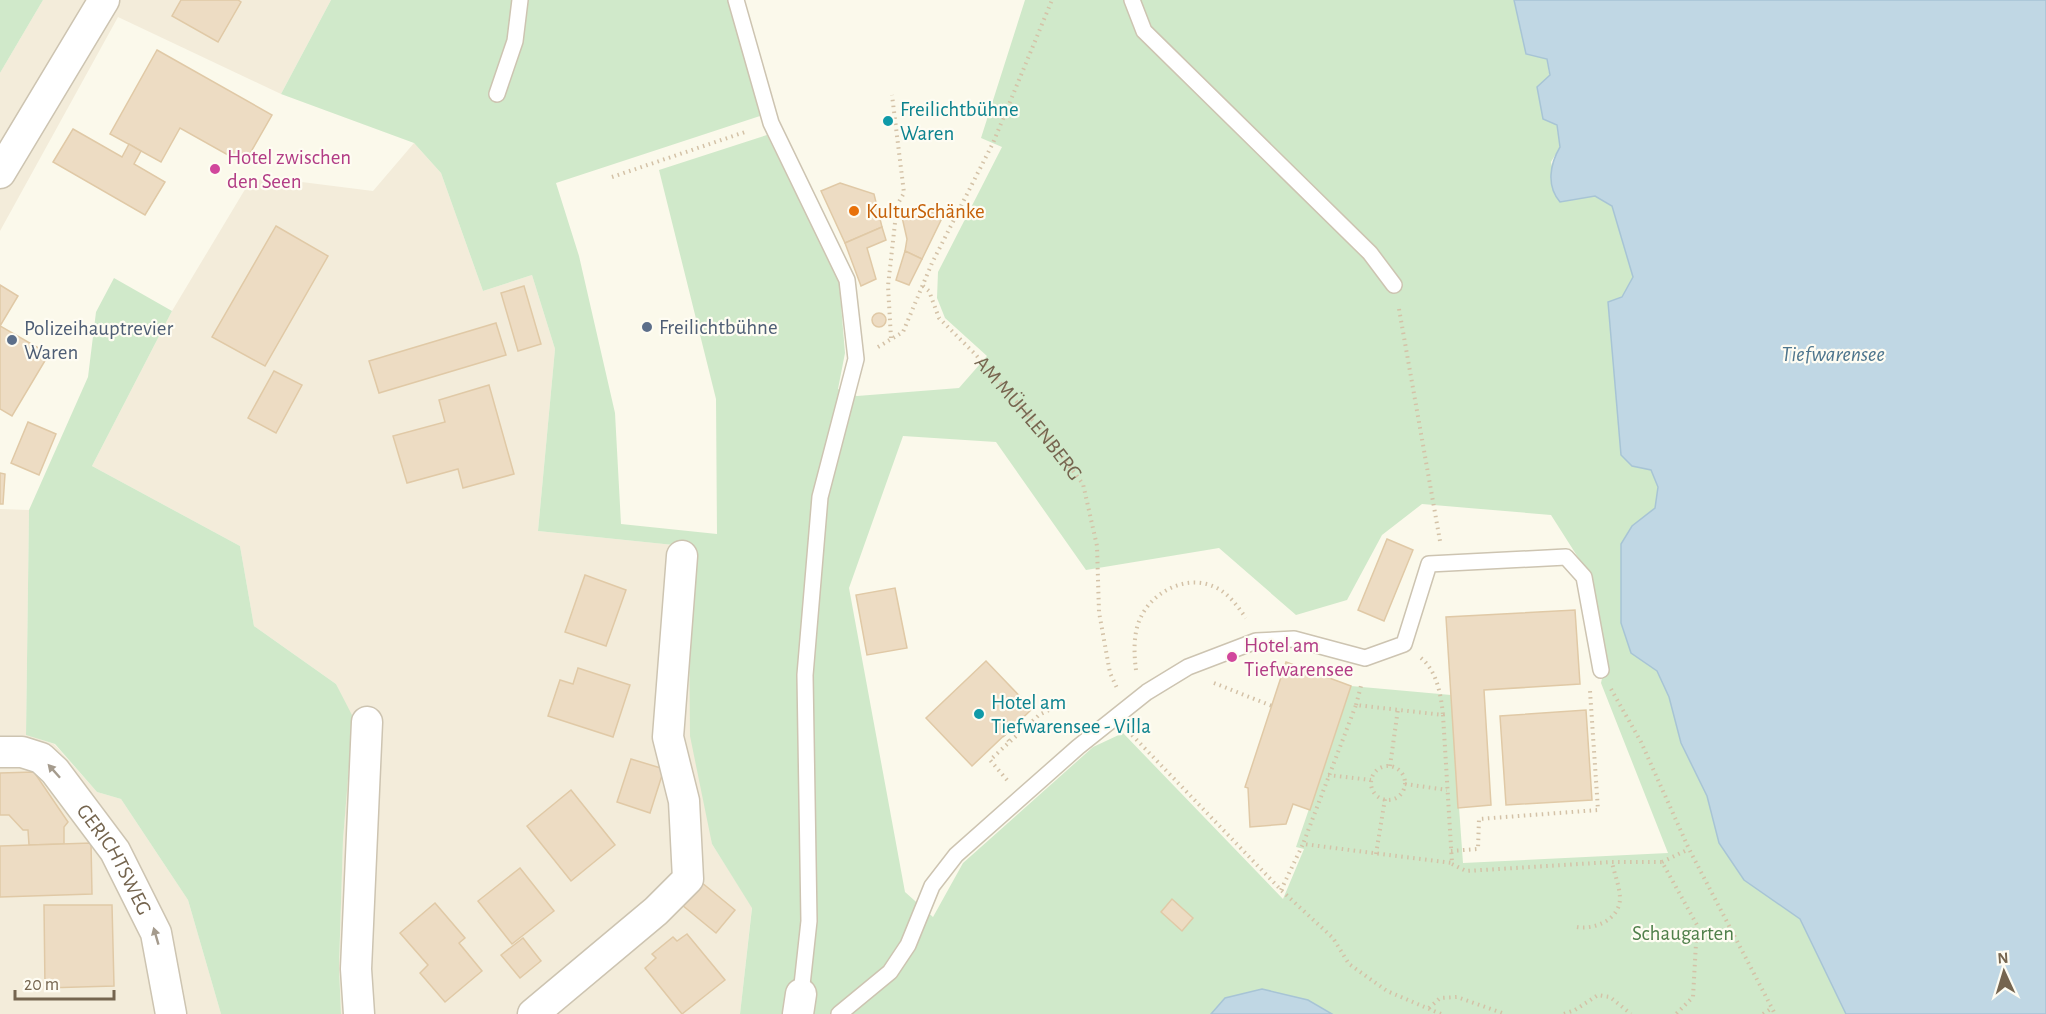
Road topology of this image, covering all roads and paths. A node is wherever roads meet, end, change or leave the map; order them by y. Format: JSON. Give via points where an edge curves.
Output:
{"nodes":[{"id":1,"x":104,"y":0,"type":"edge"},
{"id":2,"x":520,"y":0,"type":"edge"},
{"id":3,"x":736,"y":0,"type":"edge"},
{"id":4,"x":1052,"y":0,"type":"edge"},
{"id":5,"x":1132,"y":0,"type":"edge"},
{"id":6,"x":497,"y":94,"type":"dead end"},
{"id":7,"x":892,"y":95,"type":"dead end"},
{"id":8,"x":771,"y":123,"type":"junction"},
{"id":9,"x":0,"y":173,"type":"edge"},
{"id":10,"x":612,"y":177,"type":"dead end"},
{"id":11,"x":1394,"y":285,"type":"joint"},
{"id":12,"x":923,"y":286,"type":"junction"},
{"id":13,"x":891,"y":339,"type":"junction"},
{"id":14,"x":856,"y":359,"type":"junction"},
{"id":15,"x":682,"y":556,"type":"dead end"},
{"id":16,"x":1444,"y":563,"type":"junction"},
{"id":17,"x":1256,"y":641,"type":"junction"},
{"id":18,"x":1404,"y":644,"type":"junction"},
{"id":19,"x":1188,"y":667,"type":"junction"},
{"id":20,"x":1601,"y":670,"type":"joint"},
{"id":21,"x":1590,"y":690,"type":"dead end"},
{"id":22,"x":1146,"y":692,"type":"junction"},
{"id":23,"x":1059,"y":705,"type":"dead end"},
{"id":24,"x":1272,"y":706,"type":"dead end"},
{"id":25,"x":1398,"y":710,"type":"junction"},
{"id":26,"x":1121,"y":714,"type":"junction"},
{"id":27,"x":1443,"y":715,"type":"junction"},
{"id":28,"x":367,"y":722,"type":"dead end"},
{"id":29,"x":1004,"y":735,"type":"dead end"},
{"id":30,"x":1009,"y":741,"type":"junction"},
{"id":31,"x":2,"y":752,"type":"edge"},
{"id":32,"x":990,"y":760,"type":"dead end"},
{"id":33,"x":1390,"y":766,"type":"junction"},
{"id":34,"x":1328,"y":775,"type":"junction"},
{"id":35,"x":1371,"y":780,"type":"junction"},
{"id":36,"x":1405,"y":784,"type":"junction"},
{"id":37,"x":1447,"y":790,"type":"junction"},
{"id":38,"x":1385,"y":800,"type":"junction"},
{"id":39,"x":1303,"y":844,"type":"junction"},
{"id":40,"x":1689,"y":849,"type":"junction"},
{"id":41,"x":1451,"y":851,"type":"junction"},
{"id":42,"x":1376,"y":854,"type":"junction"},
{"id":43,"x":1612,"y":862,"type":"junction"},
{"id":44,"x":1662,"y":862,"type":"junction"},
{"id":45,"x":1452,"y":863,"type":"junction"},
{"id":46,"x":1281,"y":890,"type":"junction"},
{"id":47,"x":1577,"y":927,"type":"dead end"},
{"id":48,"x":800,"y":1004,"type":"edge"},
{"id":49,"x":1429,"y":1008,"type":"junction"},
{"id":50,"x":1772,"y":1008,"type":"junction"},
{"id":51,"x":171,"y":1014,"type":"edge"},
{"id":52,"x":359,"y":1014,"type":"edge"},
{"id":53,"x":533,"y":1014,"type":"edge"},
{"id":54,"x":839,"y":1014,"type":"edge"},
{"id":55,"x":1441,"y":1014,"type":"edge"},
{"id":56,"x":1505,"y":1014,"type":"edge"},
{"id":57,"x":1564,"y":1014,"type":"edge"},
{"id":58,"x":1631,"y":1014,"type":"edge"},
{"id":59,"x":1676,"y":1014,"type":"edge"},
{"id":60,"x":1762,"y":1014,"type":"edge"},
{"id":61,"x":1775,"y":1014,"type":"edge"}],
"edges":[{"from":1,"to":9,"type":"street"},
{"from":2,"to":6,"type":"lane","via":[[515,41]]},
{"from":3,"to":8,"type":"lane"},
{"from":4,"to":12,"type":"path","via":[[993,143]]},
{"from":5,"to":11,"type":"lane","via":[[1144,31],[1371,253]]},
{"from":7,"to":13,"type":"path","via":[[904,193],[897,205],[888,286]]},
{"from":8,"to":10,"type":"path"},
{"from":8,"to":14,"type":"lane","via":[[847,280]]},
{"from":11,"to":16,"type":"path"},
{"from":12,"to":13,"type":"path","via":[[903,332]]},
{"from":12,"to":26,"type":"path","name":"AM MÜHLENBERG","via":[[929,291],[939,318],[976,355],[1083,484],[1097,546],[1099,612]]},
{"from":13,"to":14,"type":"path"},
{"from":14,"to":48,"type":"lane","via":[[820,497],[806,675],[809,921]]},
{"from":15,"to":53,"type":"street","via":[[668,737],[684,801],[688,879],[656,911]]},
{"from":16,"to":18,"type":"lane","via":[[1429,564]]},
{"from":16,"to":20,"type":"lane","via":[[1566,556],[1584,577]]},
{"from":17,"to":18,"type":"lane","via":[[1294,639],[1365,657]]},
{"from":17,"to":19,"type":"lane"},
{"from":17,"to":22,"type":"path","via":[[1234,601],[1216,588],[1196,582],[1160,592],[1138,622],[1136,669]]},
{"from":18,"to":27,"type":"path","via":[[1428,664],[1441,694]]},
{"from":19,"to":22,"type":"lane"},
{"from":19,"to":24,"type":"path","via":[[1195,675]]},
{"from":20,"to":40,"type":"path","via":[[1641,742]]},
{"from":21,"to":41,"type":"path","via":[[1598,810],[1479,819],[1478,849]]},
{"from":22,"to":26,"type":"lane"},
{"from":23,"to":30,"type":"path","via":[[1039,715]]},
{"from":25,"to":27,"type":"path"},
{"from":25,"to":33,"type":"path"},
{"from":25,"to":34,"type":"path","via":[[1356,705]]},
{"from":26,"to":46,"type":"path","name":"AM MÜHLENBERG"},
{"from":26,"to":54,"type":"lane","via":[[956,855],[932,886],[908,945],[890,972]]},
{"from":27,"to":37,"type":"path"},
{"from":28,"to":52,"type":"street","via":[[356,969]]},
{"from":29,"to":30,"type":"path"},
{"from":30,"to":32,"type":"path"},
{"from":51,"to":31,"type":"street","name":"GERICHTSWEG","one_way":true,"via":[[156,933],[115,851],[41,758],[22,752]]},
{"from":33,"to":35,"type":"path","via":[[1378,770]]},
{"from":33,"to":36,"type":"path","via":[[1402,773]]},
{"from":34,"to":35,"type":"path"},
{"from":34,"to":39,"type":"path"},
{"from":35,"to":38,"type":"path","via":[[1374,792]]},
{"from":36,"to":37,"type":"path"},
{"from":36,"to":38,"type":"path","via":[[1400,795]]},
{"from":37,"to":41,"type":"path"},
{"from":38,"to":42,"type":"path"},
{"from":39,"to":42,"type":"path"},
{"from":39,"to":46,"type":"path"},
{"from":40,"to":44,"type":"path"},
{"from":40,"to":50,"type":"path"},
{"from":41,"to":45,"type":"path"},
{"from":42,"to":45,"type":"path"},
{"from":43,"to":44,"type":"path"},
{"from":43,"to":45,"type":"path","via":[[1466,871]]},
{"from":43,"to":47,"type":"path","via":[[1619,905],[1609,919],[1596,926]]},
{"from":44,"to":59,"type":"path","via":[[1697,925],[1693,997]]},
{"from":46,"to":49,"type":"path","name":"AM MÜHLENBERG","via":[[1333,938],[1349,964],[1387,991]]},
{"from":49,"to":55,"type":"path","name":"AM MÜHLENBERG"},
{"from":49,"to":56,"type":"path","via":[[1440,998],[1456,997]]},
{"from":50,"to":60,"type":"path"},
{"from":50,"to":61,"type":"path"},
{"from":57,"to":58,"type":"path","via":[[1598,995],[1610,997]]}]}
